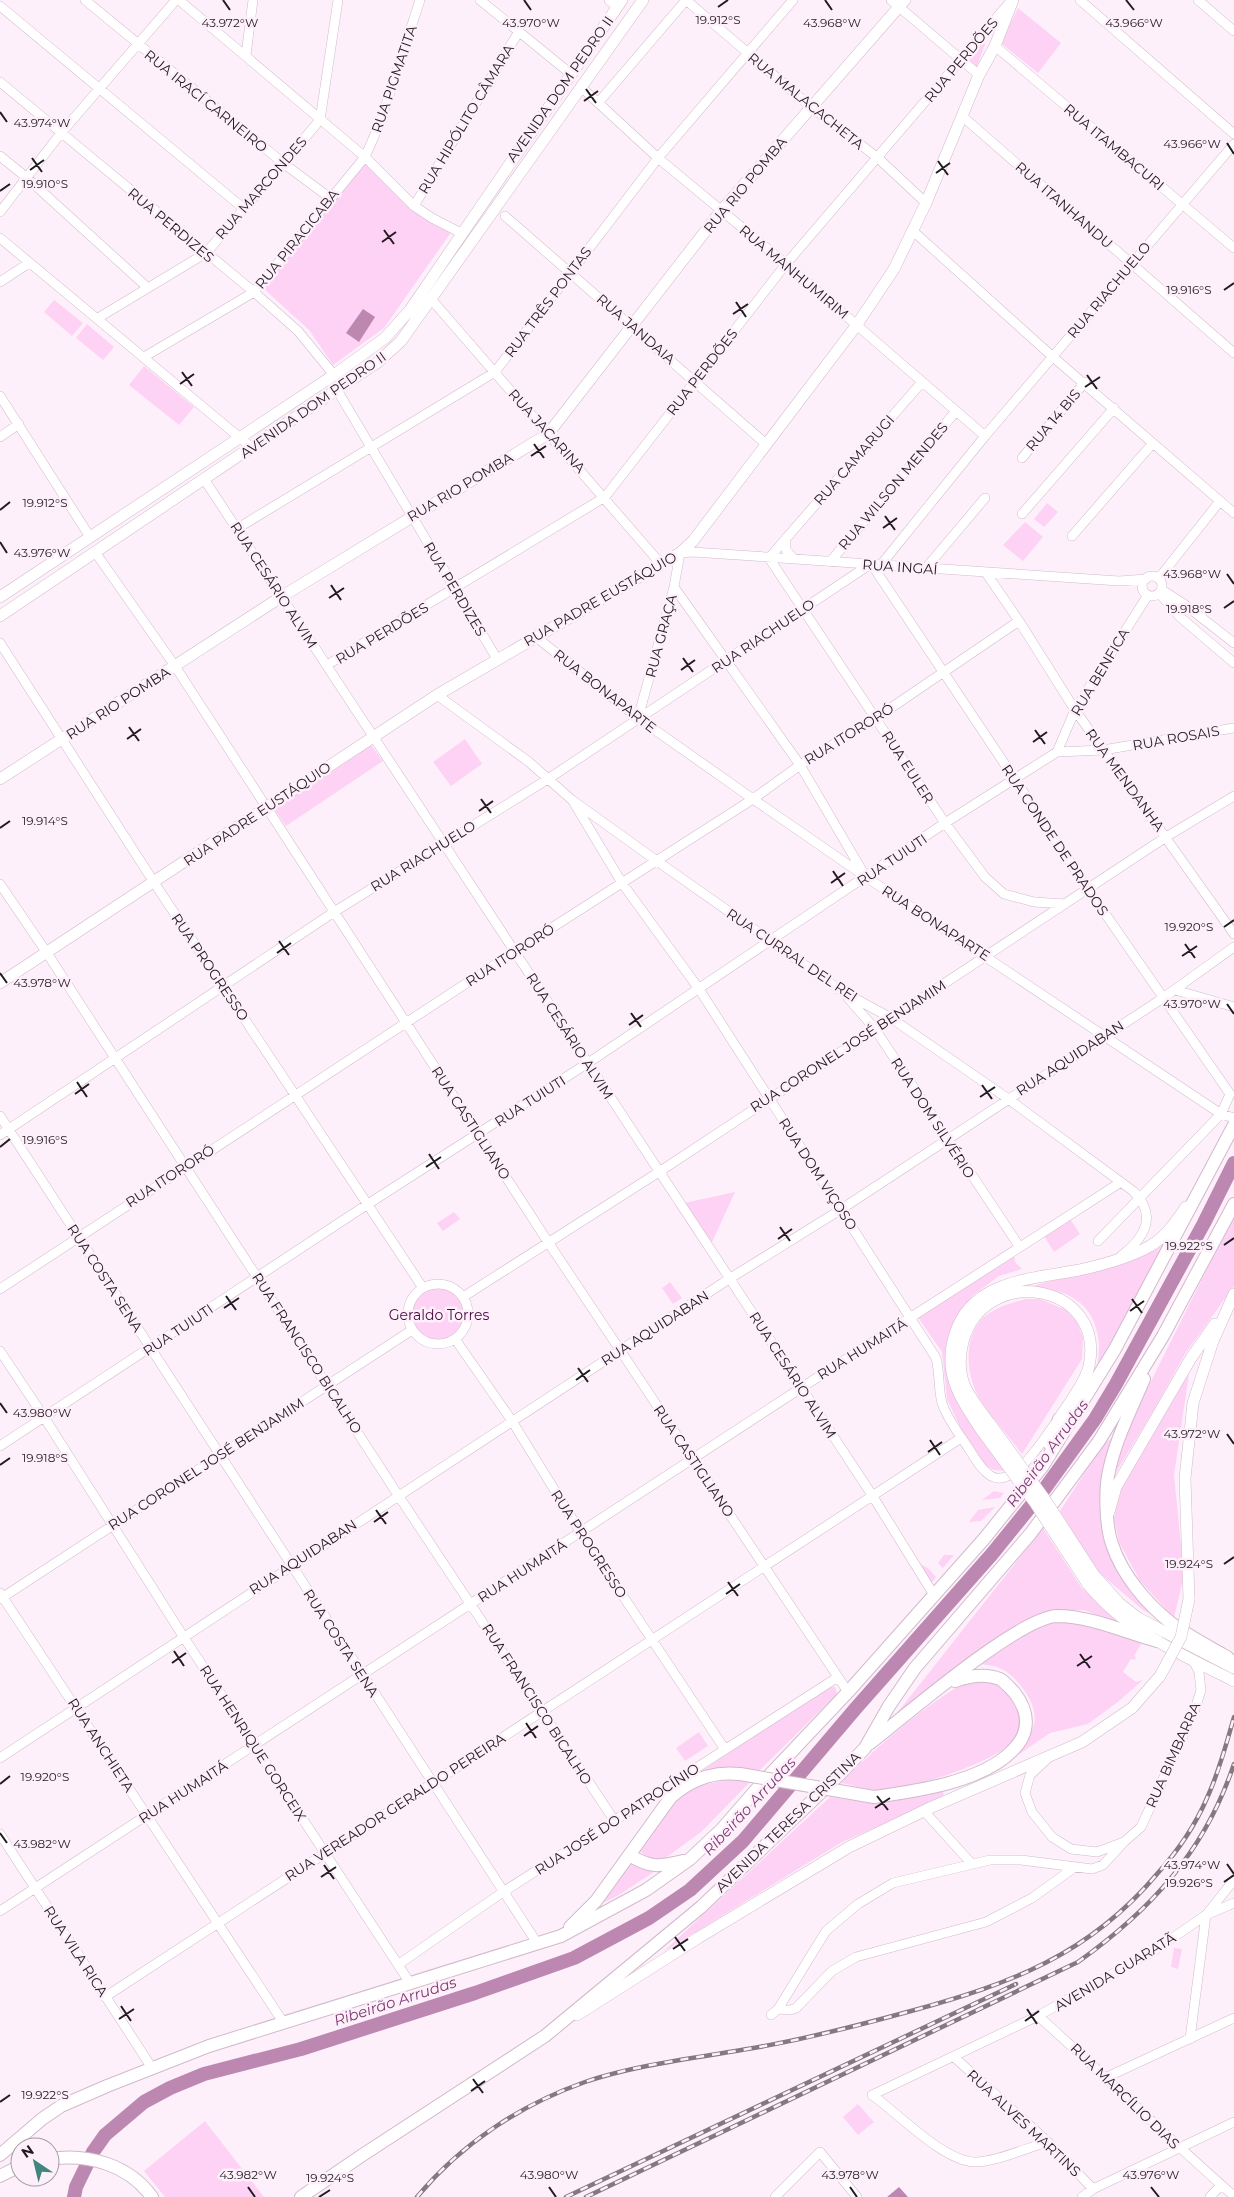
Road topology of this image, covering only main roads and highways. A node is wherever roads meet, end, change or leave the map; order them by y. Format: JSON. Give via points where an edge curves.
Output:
{"nodes":[{"id":1,"x":643,"y":0,"type":"edge"},
{"id":2,"x":1013,"y":0,"type":"edge"},
{"id":3,"x":616,"y":2,"type":"edge"},
{"id":4,"x":898,"y":2,"type":"edge"},
{"id":5,"x":0,"y":597,"type":"edge"},
{"id":6,"x":0,"y":616,"type":"edge"},
{"id":7,"x":0,"y":778,"type":"edge"},
{"id":8,"x":0,"y":983,"type":"edge"},
{"id":9,"x":1234,"y":1125,"type":"edge"},
{"id":10,"x":1209,"y":1174,"type":"junction"},
{"id":11,"x":1234,"y":1204,"type":"edge"},
{"id":12,"x":1234,"y":1294,"type":"edge"},
{"id":13,"x":1230,"y":1310,"type":"edge"},
{"id":14,"x":1164,"y":1336,"type":"junction"},
{"id":15,"x":1059,"y":1419,"type":"joint"},
{"id":16,"x":987,"y":1428,"type":"junction"},
{"id":17,"x":1042,"y":1468,"type":"junction"},
{"id":18,"x":1108,"y":1518,"type":"junction"},
{"id":19,"x":1090,"y":1579,"type":"junction"},
{"id":20,"x":1157,"y":1641,"type":"junction"},
{"id":21,"x":1234,"y":1664,"type":"edge"},
{"id":22,"x":1234,"y":1668,"type":"edge"},
{"id":23,"x":1234,"y":1681,"type":"edge"},
{"id":24,"x":946,"y":1684,"type":"junction"},
{"id":25,"x":865,"y":1748,"type":"junction"},
{"id":26,"x":628,"y":1855,"type":"junction"},
{"id":27,"x":690,"y":1859,"type":"junction"},
{"id":28,"x":561,"y":1936,"type":"junction"},
{"id":29,"x":545,"y":2036,"type":"junction"},
{"id":30,"x":0,"y":2155,"type":"edge"},
{"id":31,"x":60,"y":2157,"type":"edge"},
{"id":32,"x":152,"y":2197,"type":"edge"},
{"id":33,"x":301,"y":2197,"type":"edge"}],
"edges":[{"from":1,"to":6,"type":"main road","name":"AVENIDA DOM PEDRO II","via":[[401,341],[378,362]]},
{"from":2,"to":8,"type":"main road","name":"RUA PADRE EUSTÁQUIO","via":[[894,270],[856,326],[693,541],[680,553],[372,736]]},
{"from":3,"to":5,"type":"main road","name":"AVENIDA DOM PEDRO II","via":[[571,74],[410,310],[385,338]]},
{"from":4,"to":7,"type":"main road","name":"RUA RIO POMBA","via":[[721,211],[548,434],[281,597]]},
{"from":9,"to":10,"type":"highway"},
{"from":10,"to":16,"type":"main road","via":[[1162,1237],[1151,1246],[1080,1270],[1002,1285],[971,1306],[956,1332],[950,1360],[956,1388]]},
{"from":10,"to":17,"type":"highway","via":[[1115,1349]]},
{"from":11,"to":14,"type":"highway","name":"AVENIDA TERESA CRISTINA"},
{"from":12,"to":13,"type":"main road"},
{"from":13,"to":18,"type":"main road","via":[[1191,1358],[1116,1487]]},
{"from":13,"to":29,"type":"main road","bridge":true,"via":[[1193,1403],[1185,1478],[1189,1599],[1181,1637],[1160,1676],[1132,1708],[1082,1742],[849,1846]]},
{"from":14,"to":18,"type":"highway","via":[[1117,1440],[1108,1477]]},
{"from":14,"to":25,"type":"highway","name":"AVENIDA TERESA CRISTINA","via":[[1098,1441],[1031,1533],[915,1668]]},
{"from":15,"to":16,"type":"main road","via":[[1089,1368],[1091,1353],[1086,1327],[1080,1314],[1050,1294],[1015,1292],[984,1306],[975,1315],[960,1352],[965,1387]]},
{"from":15,"to":17,"type":"highway"},
{"from":16,"to":19,"type":"main road","bridge":true,"via":[[1035,1503]]},
{"from":17,"to":27,"type":"highway","via":[[984,1539],[848,1692],[722,1830]]},
{"from":18,"to":21,"type":"highway","via":[[1112,1544],[1136,1588],[1150,1605],[1171,1623]]},
{"from":19,"to":20,"type":"main road","via":[[1114,1613]]},
{"from":19,"to":22,"type":"main road","via":[[1138,1618]]},
{"from":20,"to":23,"type":"main road"},
{"from":20,"to":24,"type":"highway","via":[[1085,1618],[1055,1616],[1021,1629]]},
{"from":24,"to":25,"type":"highway"},
{"from":24,"to":26,"type":"highway","bridge":true,"via":[[969,1676],[986,1676],[1010,1687],[1026,1710],[1023,1736],[1014,1749],[978,1772],[923,1791],[874,1797],[740,1774],[717,1774],[684,1786],[671,1797]]},
{"from":25,"to":29,"type":"highway","name":"AVENIDA TERESA CRISTINA","via":[[701,1907]]},
{"from":26,"to":27,"type":"highway","via":[[660,1867]]},
{"from":26,"to":28,"type":"highway","via":[[596,1901]]},
{"from":27,"to":28,"type":"highway","via":[[646,1890]]},
{"from":28,"to":30,"type":"highway","via":[[283,2022],[152,2068],[61,2106]]},
{"from":29,"to":33,"type":"highway","name":"AVENIDA TERESA CRISTINA"},
{"from":31,"to":32,"type":"highway","via":[[105,2162],[134,2179]]}]}
